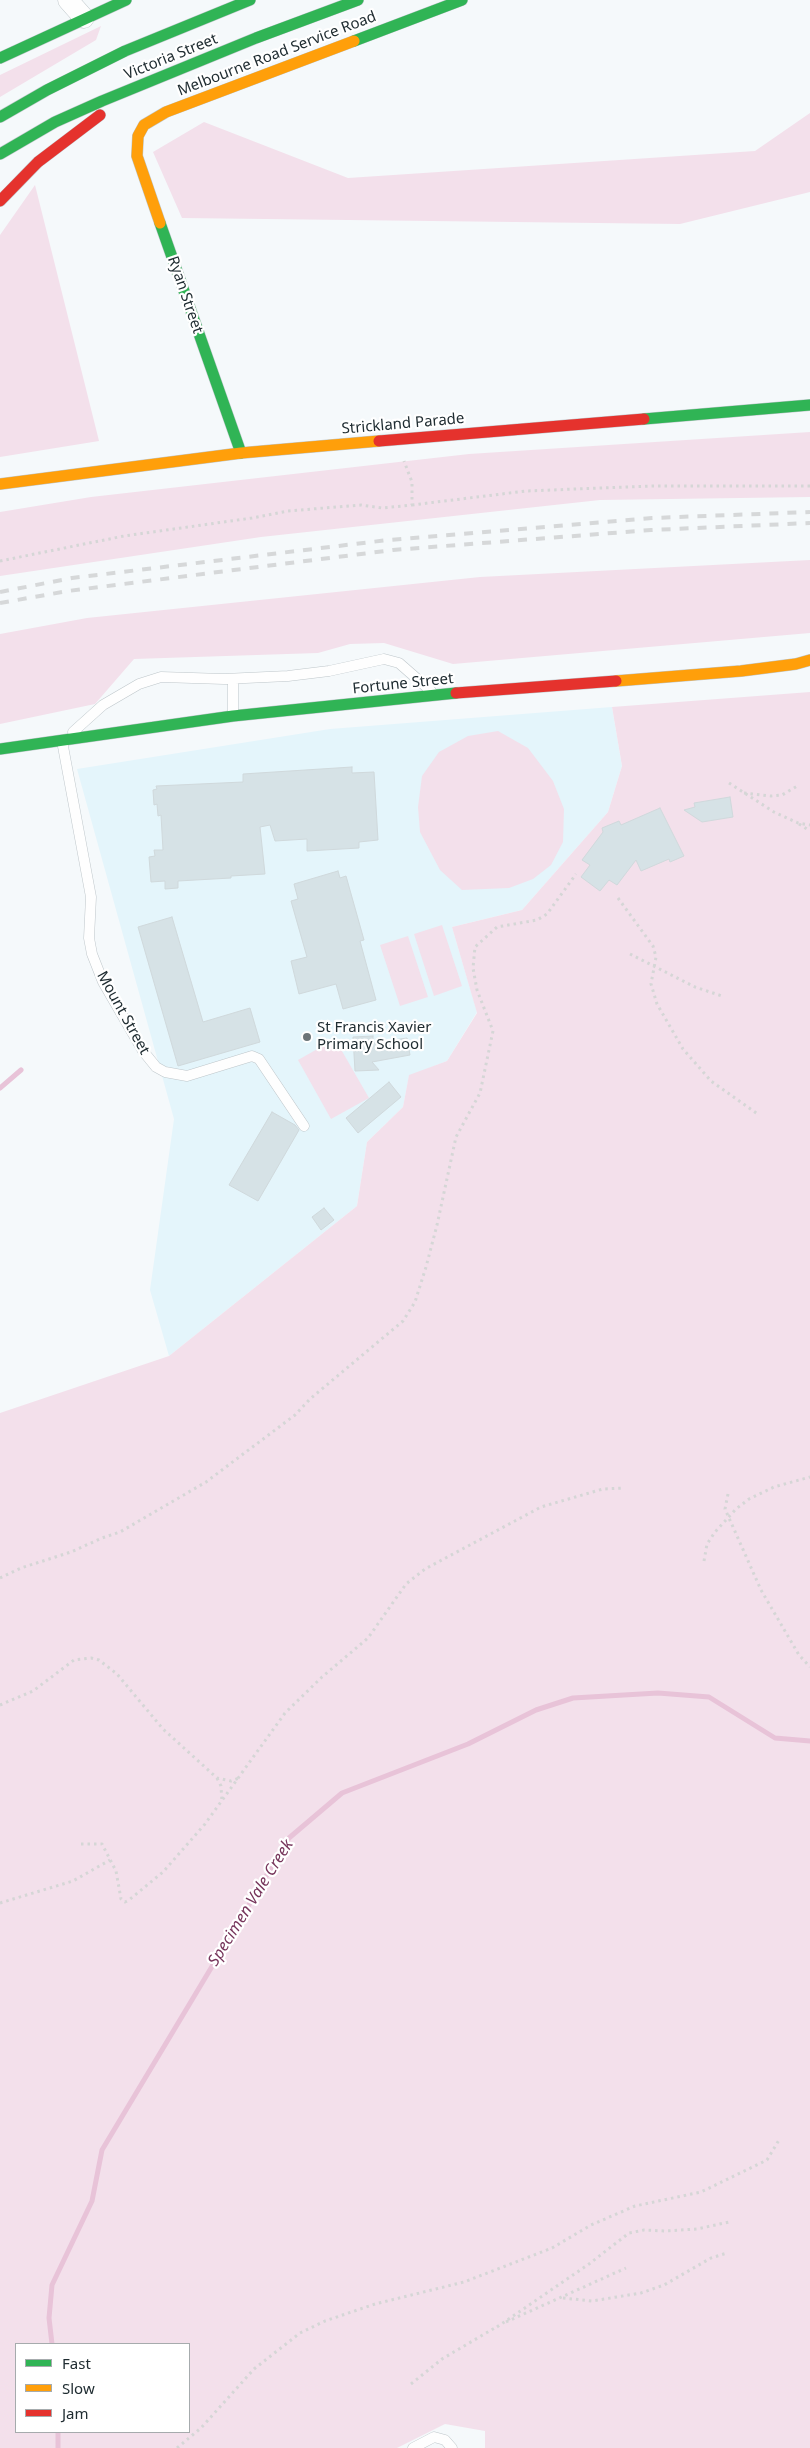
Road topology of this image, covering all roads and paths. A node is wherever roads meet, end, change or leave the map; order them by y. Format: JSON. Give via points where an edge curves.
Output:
{"nodes":[{"id":1,"x":68,"y":0,"type":"edge"},
{"id":2,"x":126,"y":0,"type":"edge"},
{"id":3,"x":250,"y":0,"type":"edge"},
{"id":4,"x":344,"y":0,"type":"edge"},
{"id":5,"x":358,"y":0,"type":"edge"},
{"id":6,"x":462,"y":0,"type":"edge"},
{"id":7,"x":84,"y":18,"type":"junction"},
{"id":8,"x":256,"y":38,"type":"junction"},
{"id":9,"x":0,"y":58,"type":"edge"},
{"id":10,"x":170,"y":73,"type":"junction"},
{"id":11,"x":0,"y":117,"type":"edge"},
{"id":12,"x":138,"y":136,"type":"joint"},
{"id":13,"x":0,"y":154,"type":"edge"},
{"id":14,"x":0,"y":201,"type":"edge"},
{"id":15,"x":810,"y":405,"type":"edge"},
{"id":16,"x":400,"y":439,"type":"junction"},
{"id":17,"x":241,"y":452,"type":"junction"},
{"id":18,"x":0,"y":484,"type":"edge"},
{"id":19,"x":810,"y":486,"type":"edge"},
{"id":20,"x":412,"y":505,"type":"junction"},
{"id":21,"x":0,"y":561,"type":"edge"},
{"id":22,"x":810,"y":660,"type":"edge"},
{"id":23,"x":233,"y":679,"type":"junction"},
{"id":24,"x":436,"y":695,"type":"junction"},
{"id":25,"x":233,"y":716,"type":"junction"},
{"id":26,"x":64,"y":739,"type":"junction"},
{"id":27,"x":0,"y":749,"type":"edge"},
{"id":28,"x":728,"y":783,"type":"dead end"},
{"id":29,"x":799,"y":786,"type":"dead end"},
{"id":30,"x":743,"y":793,"type":"junction"},
{"id":31,"x":798,"y":823,"type":"junction"},
{"id":32,"x":810,"y":824,"type":"edge"},
{"id":33,"x":810,"y":831,"type":"edge"},
{"id":34,"x":576,"y":874,"type":"dead end"},
{"id":35,"x":618,"y":898,"type":"dead end"},
{"id":36,"x":630,"y":954,"type":"dead end"},
{"id":37,"x":655,"y":965,"type":"junction"},
{"id":38,"x":722,"y":996,"type":"dead end"},
{"id":39,"x":759,"y":1115,"type":"dead end"},
{"id":40,"x":304,"y":1126,"type":"dead end"},
{"id":41,"x":810,"y":1477,"type":"edge"},
{"id":42,"x":624,"y":1488,"type":"dead end"},
{"id":43,"x":728,"y":1494,"type":"dead end"},
{"id":44,"x":728,"y":1517,"type":"junction"},
{"id":45,"x":704,"y":1561,"type":"dead end"},
{"id":46,"x":0,"y":1578,"type":"edge"},
{"id":47,"x":810,"y":1667,"type":"edge"},
{"id":48,"x":0,"y":1705,"type":"edge"},
{"id":49,"x":217,"y":1778,"type":"junction"},
{"id":50,"x":240,"y":1778,"type":"junction"},
{"id":51,"x":222,"y":1803,"type":"junction"},
{"id":52,"x":81,"y":1844,"type":"dead end"},
{"id":53,"x":110,"y":1860,"type":"junction"},
{"id":54,"x":0,"y":1903,"type":"edge"},
{"id":55,"x":779,"y":2140,"type":"dead end"},
{"id":56,"x":729,"y":2222,"type":"dead end"},
{"id":57,"x":727,"y":2253,"type":"dead end"},
{"id":58,"x":626,"y":2268,"type":"dead end"},
{"id":59,"x":561,"y":2298,"type":"junction"},
{"id":60,"x":497,"y":2327,"type":"junction"},
{"id":61,"x":410,"y":2384,"type":"dead end"},
{"id":62,"x":450,"y":2446,"type":"edge"},
{"id":63,"x":177,"y":2448,"type":"edge"},
{"id":64,"x":412,"y":2448,"type":"edge"}],
"edges":[{"from":1,"to":7,"type":"street"},
{"from":2,"to":7,"type":"street"},
{"from":3,"to":11,"type":"street","name":"Victoria Street","via":[[125,51]]},
{"from":4,"to":8,"type":"street"},
{"from":5,"to":8,"type":"street","name":"Victoria Street"},
{"from":6,"to":12,"type":"street","name":"Melbourne Road Service Road","via":[[166,112],[144,125]]},
{"from":7,"to":9,"type":"street"},
{"from":8,"to":10,"type":"street","name":"Victoria Street"},
{"from":10,"to":13,"type":"street","name":"Victoria Street","via":[[55,122]]},
{"from":10,"to":14,"type":"street","via":[[77,130],[38,162]]},
{"from":12,"to":17,"type":"street","name":"Ryan Street","via":[[136,156]]},
{"from":15,"to":16,"type":"street","name":"Strickland Parade"},
{"from":16,"to":17,"type":"street","name":"Strickland Parade"},
{"from":16,"to":20,"type":"path","via":[[412,482]]},
{"from":17,"to":18,"type":"street","name":"Strickland Parade"},
{"from":19,"to":20,"type":"path","via":[[652,486],[526,491]]},
{"from":20,"to":21,"type":"path","via":[[288,511],[124,536]]},
{"from":22,"to":24,"type":"street","name":"Fortune Street","via":[[741,671]]},
{"from":23,"to":24,"type":"lane","via":[[312,674],[384,659],[398,663]]},
{"from":23,"to":25,"type":"lane"},
{"from":23,"to":26,"type":"lane","via":[[151,679],[103,706]]},
{"from":24,"to":25,"type":"street","name":"Fortune Street"},
{"from":25,"to":26,"type":"street","name":"Fortune Street"},
{"from":26,"to":27,"type":"street","name":"Fortune Street"},
{"from":26,"to":40,"type":"lane","name":"Mount Street","via":[[89,879],[92,954],[103,982],[143,1051],[156,1067],[187,1076],[252,1056],[259,1059]]},
{"from":28,"to":30,"type":"path"},
{"from":29,"to":30,"type":"path","via":[[782,795]]},
{"from":30,"to":31,"type":"path"},
{"from":31,"to":32,"type":"path"},
{"from":31,"to":33,"type":"path"},
{"from":34,"to":46,"type":"path","via":[[547,914],[537,920],[498,927],[475,947],[472,968],[492,1031],[480,1093],[456,1137],[426,1267],[415,1302],[403,1321],[295,1415],[206,1482],[120,1532]]},
{"from":35,"to":37,"type":"path","via":[[653,946]]},
{"from":36,"to":37,"type":"path"},
{"from":37,"to":38,"type":"path","via":[[695,987]]},
{"from":37,"to":39,"type":"path","via":[[652,984],[657,1004],[684,1048],[711,1081]]},
{"from":41,"to":44,"type":"path","via":[[762,1492]]},
{"from":42,"to":50,"type":"path","via":[[603,1489],[541,1507],[416,1575],[399,1592],[368,1638],[285,1713]]},
{"from":43,"to":44,"type":"path","via":[[725,1509]]},
{"from":44,"to":45,"type":"path","via":[[707,1544]]},
{"from":44,"to":47,"type":"path","via":[[762,1590]]},
{"from":48,"to":49,"type":"path","via":[[33,1691],[74,1660],[98,1660],[128,1686],[163,1730]]},
{"from":49,"to":50,"type":"path","via":[[230,1781]]},
{"from":49,"to":51,"type":"path"},
{"from":50,"to":51,"type":"path"},
{"from":51,"to":53,"type":"path","via":[[163,1872],[125,1902],[120,1899],[116,1871]]},
{"from":52,"to":53,"type":"path","via":[[102,1844]]},
{"from":53,"to":54,"type":"path","via":[[73,1881]]},
{"from":55,"to":63,"type":"path","via":[[767,2160],[701,2192],[635,2206],[534,2255],[450,2287],[325,2321],[285,2342],[249,2374],[201,2428]]},
{"from":56,"to":60,"type":"path","via":[[697,2229],[629,2233]]},
{"from":57,"to":59,"type":"path","via":[[641,2293],[592,2301]]},
{"from":58,"to":59,"type":"path"},
{"from":59,"to":60,"type":"path"},
{"from":60,"to":61,"type":"path","via":[[442,2359]]},
{"from":62,"to":64,"type":"lane","via":[[434,2437]]}]}
